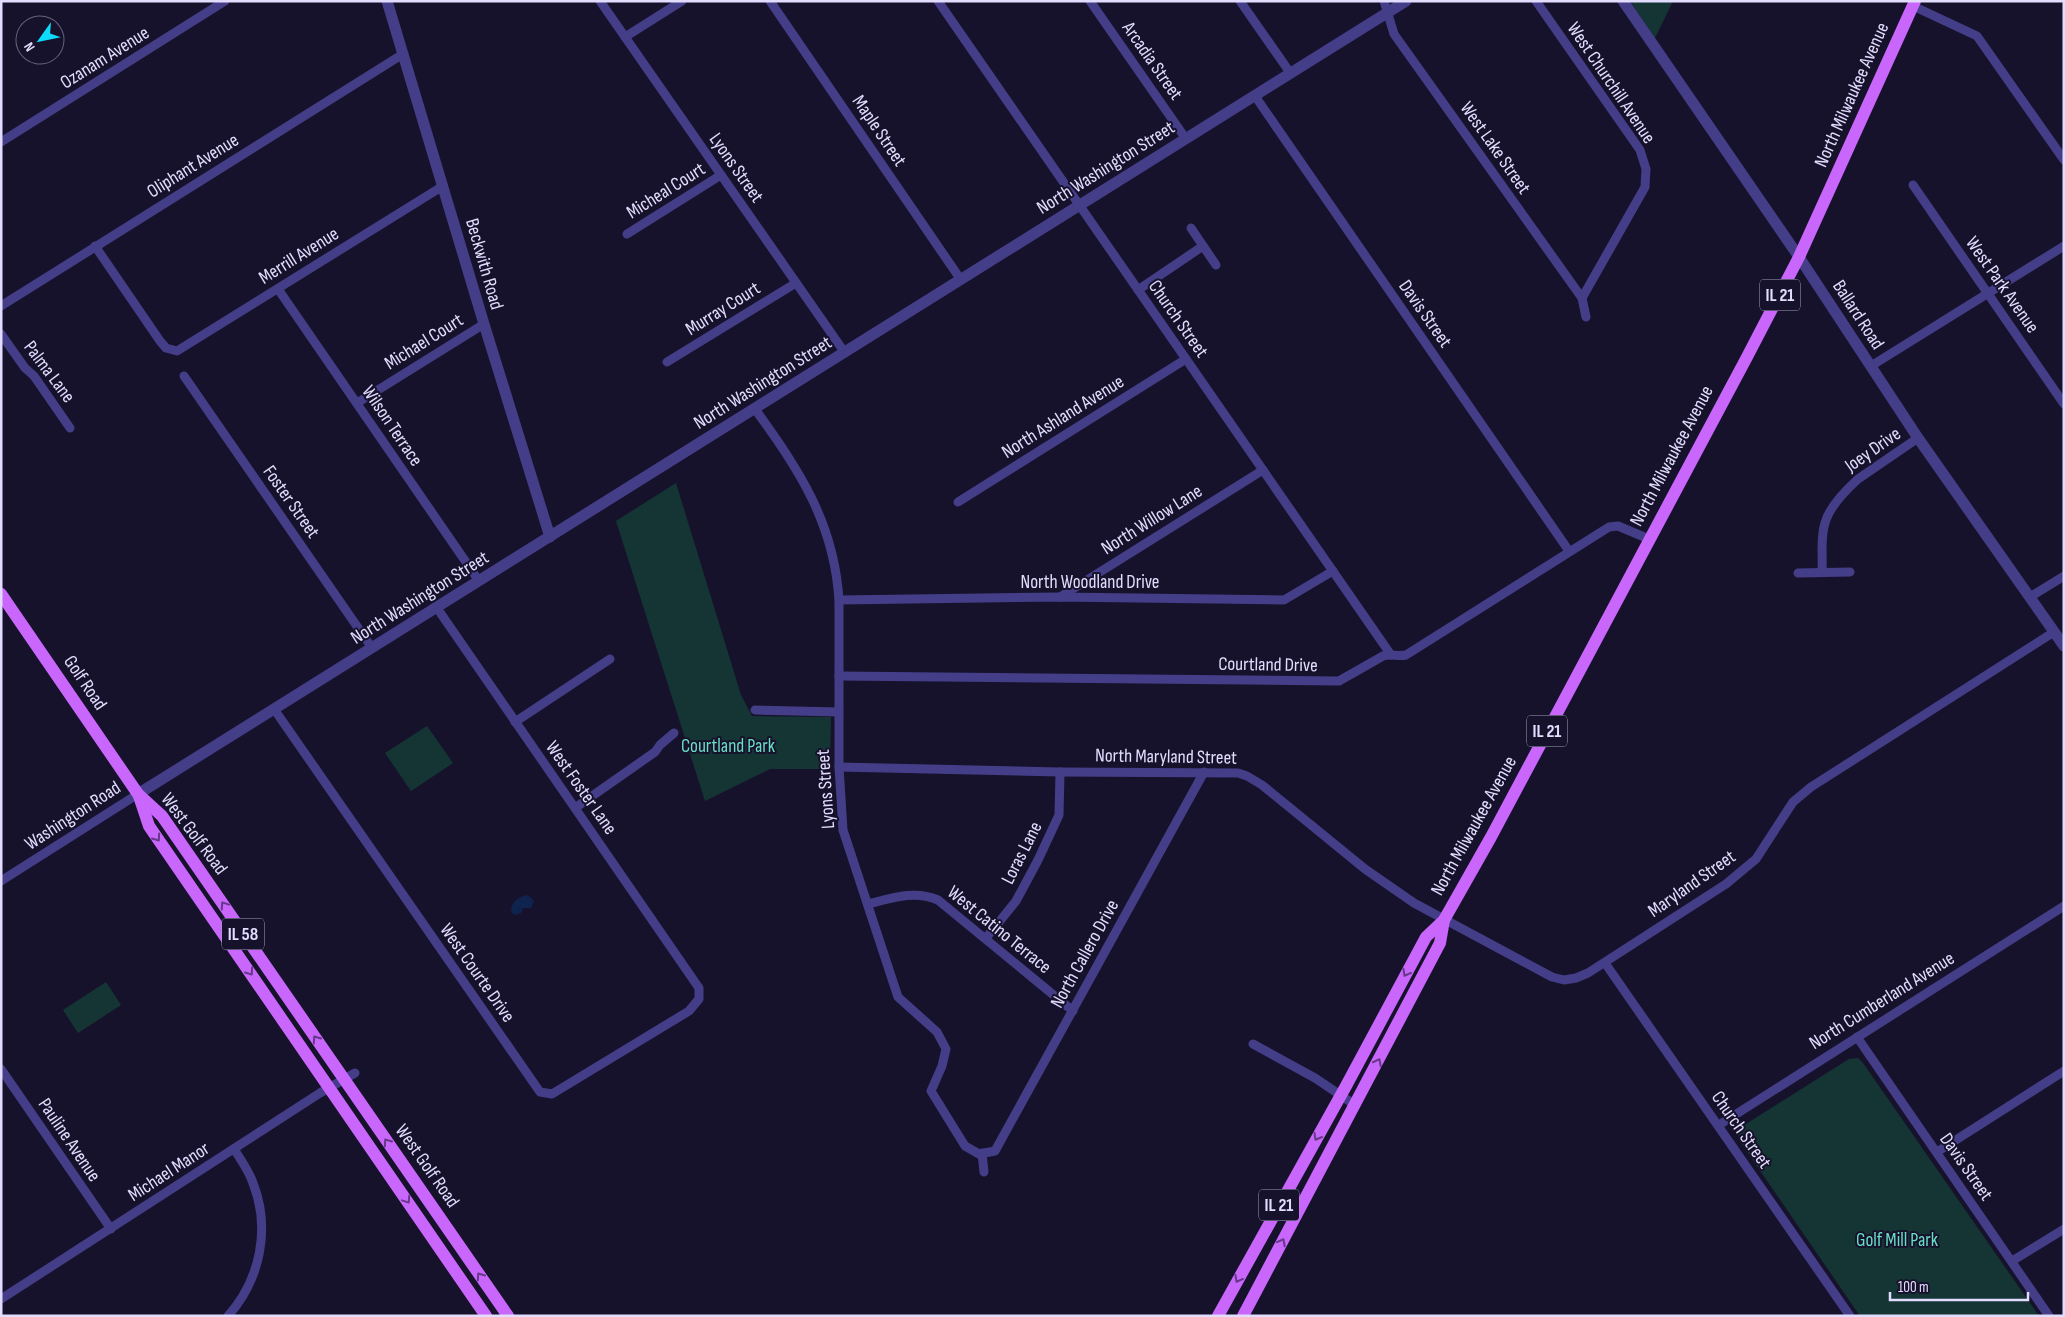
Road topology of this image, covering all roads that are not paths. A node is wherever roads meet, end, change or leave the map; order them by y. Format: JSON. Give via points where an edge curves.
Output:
{"nodes":[{"id":1,"x":225,"y":1,"type":"edge"},
{"id":2,"x":387,"y":1,"type":"edge"},
{"id":3,"x":600,"y":1,"type":"edge"},
{"id":4,"x":682,"y":1,"type":"edge"},
{"id":5,"x":770,"y":1,"type":"edge"},
{"id":6,"x":938,"y":1,"type":"edge"},
{"id":7,"x":1090,"y":1,"type":"edge"},
{"id":8,"x":1240,"y":1,"type":"edge"},
{"id":9,"x":1384,"y":1,"type":"edge"},
{"id":10,"x":1406,"y":1,"type":"edge"},
{"id":11,"x":1536,"y":1,"type":"edge"},
{"id":12,"x":1623,"y":1,"type":"edge"},
{"id":13,"x":1914,"y":4,"type":"edge"},
{"id":14,"x":1387,"y":13,"type":"junction"},
{"id":15,"x":625,"y":37,"type":"junction"},
{"id":16,"x":403,"y":54,"type":"junction"},
{"id":17,"x":1291,"y":74,"type":"junction"},
{"id":18,"x":1255,"y":96,"type":"junction"},
{"id":19,"x":1186,"y":139,"type":"junction"},
{"id":20,"x":1,"y":142,"type":"edge"},
{"id":21,"x":2064,"y":160,"type":"edge"},
{"id":22,"x":721,"y":175,"type":"junction"},
{"id":23,"x":1914,"y":185,"type":"dead end"},
{"id":24,"x":443,"y":186,"type":"junction"},
{"id":25,"x":1080,"y":206,"type":"junction"},
{"id":26,"x":1191,"y":228,"type":"dead end"},
{"id":27,"x":627,"y":234,"type":"dead end"},
{"id":28,"x":95,"y":246,"type":"junction"},
{"id":29,"x":1203,"y":246,"type":"junction"},
{"id":30,"x":2064,"y":246,"type":"edge"},
{"id":31,"x":1799,"y":257,"type":"junction"},
{"id":32,"x":1216,"y":265,"type":"dead end"},
{"id":33,"x":961,"y":280,"type":"junction"},
{"id":34,"x":796,"y":282,"type":"junction"},
{"id":35,"x":278,"y":289,"type":"junction"},
{"id":36,"x":1138,"y":290,"type":"junction"},
{"id":37,"x":1987,"y":293,"type":"junction"},
{"id":38,"x":1582,"y":298,"type":"junction"},
{"id":39,"x":1,"y":306,"type":"edge"},
{"id":40,"x":1586,"y":317,"type":"dead end"},
{"id":41,"x":484,"y":324,"type":"junction"},
{"id":42,"x":1,"y":334,"type":"edge"},
{"id":43,"x":845,"y":353,"type":"junction"},
{"id":44,"x":1186,"y":359,"type":"junction"},
{"id":45,"x":667,"y":362,"type":"dead end"},
{"id":46,"x":1871,"y":366,"type":"junction"},
{"id":47,"x":184,"y":376,"type":"dead end"},
{"id":48,"x":357,"y":404,"type":"junction"},
{"id":49,"x":2064,"y":404,"type":"edge"},
{"id":50,"x":755,"y":409,"type":"junction"},
{"id":51,"x":70,"y":428,"type":"dead end"},
{"id":52,"x":1918,"y":438,"type":"junction"},
{"id":53,"x":1263,"y":470,"type":"junction"},
{"id":54,"x":958,"y":502,"type":"dead end"},
{"id":55,"x":550,"y":537,"type":"junction"},
{"id":56,"x":1649,"y":538,"type":"junction"},
{"id":57,"x":1569,"y":551,"type":"junction"},
{"id":58,"x":1333,"y":571,"type":"junction"},
{"id":59,"x":1822,"y":571,"type":"junction"},
{"id":60,"x":1850,"y":572,"type":"dead end"},
{"id":61,"x":1798,"y":573,"type":"dead end"},
{"id":62,"x":2064,"y":576,"type":"edge"},
{"id":63,"x":479,"y":581,"type":"junction"},
{"id":64,"x":1,"y":594,"type":"edge"},
{"id":65,"x":1058,"y":597,"type":"junction"},
{"id":66,"x":2030,"y":597,"type":"junction"},
{"id":67,"x":839,"y":600,"type":"junction"},
{"id":68,"x":437,"y":608,"type":"junction"},
{"id":69,"x":2054,"y":632,"type":"junction"},
{"id":70,"x":2064,"y":646,"type":"edge"},
{"id":71,"x":372,"y":648,"type":"junction"},
{"id":72,"x":1391,"y":655,"type":"junction"},
{"id":73,"x":610,"y":659,"type":"dead end"},
{"id":74,"x":839,"y":676,"type":"junction"},
{"id":75,"x":274,"y":709,"type":"junction"},
{"id":76,"x":754,"y":710,"type":"dead end"},
{"id":77,"x":839,"y":712,"type":"junction"},
{"id":78,"x":515,"y":722,"type":"junction"},
{"id":79,"x":674,"y":734,"type":"dead end"},
{"id":80,"x":839,"y":767,"type":"junction"},
{"id":81,"x":1060,"y":772,"type":"junction"},
{"id":82,"x":1204,"y":772,"type":"junction"},
{"id":83,"x":138,"y":794,"type":"junction"},
{"id":84,"x":575,"y":808,"type":"junction"},
{"id":85,"x":1,"y":881,"type":"edge"},
{"id":86,"x":868,"y":904,"type":"junction"},
{"id":87,"x":2064,"y":906,"type":"edge"},
{"id":88,"x":1444,"y":920,"type":"junction"},
{"id":89,"x":986,"y":938,"type":"junction"},
{"id":90,"x":1605,"y":963,"type":"junction"},
{"id":91,"x":698,"y":988,"type":"joint"},
{"id":92,"x":1073,"y":1010,"type":"junction"},
{"id":93,"x":1857,"y":1036,"type":"junction"},
{"id":94,"x":1253,"y":1044,"type":"dead end"},
{"id":95,"x":1,"y":1069,"type":"edge"},
{"id":96,"x":2064,"y":1072,"type":"edge"},
{"id":97,"x":355,"y":1073,"type":"dead end"},
{"id":98,"x":344,"y":1079,"type":"junction"},
{"id":99,"x":330,"y":1087,"type":"junction"},
{"id":100,"x":1341,"y":1094,"type":"junction"},
{"id":101,"x":1354,"y":1105,"type":"junction"},
{"id":102,"x":1719,"y":1125,"type":"junction"},
{"id":103,"x":234,"y":1149,"type":"junction"},
{"id":104,"x":1937,"y":1152,"type":"junction"},
{"id":105,"x":982,"y":1154,"type":"junction"},
{"id":106,"x":984,"y":1172,"type":"dead end"},
{"id":107,"x":111,"y":1229,"type":"junction"},
{"id":108,"x":2064,"y":1229,"type":"edge"},
{"id":109,"x":2012,"y":1261,"type":"junction"},
{"id":110,"x":1,"y":1299,"type":"edge"},
{"id":111,"x":228,"y":1316,"type":"edge"},
{"id":112,"x":486,"y":1316,"type":"edge"},
{"id":113,"x":508,"y":1316,"type":"edge"},
{"id":114,"x":1218,"y":1316,"type":"edge"},
{"id":115,"x":1243,"y":1316,"type":"edge"},
{"id":116,"x":1850,"y":1316,"type":"edge"},
{"id":117,"x":2049,"y":1316,"type":"edge"}],
"edges":[{"from":1,"to":20,"type":"street","name":"Ozanam Avenue"},
{"from":2,"to":16,"type":"street","name":"Beckwith Road"},
{"from":3,"to":15,"type":"street","name":"Lyons Street"},
{"from":4,"to":15,"type":"street"},
{"from":5,"to":33,"type":"street","name":"Maple Street"},
{"from":6,"to":25,"type":"street","name":"Church Street"},
{"from":7,"to":19,"type":"street","name":"Arcadia Street"},
{"from":8,"to":17,"type":"street"},
{"from":9,"to":14,"type":"street","name":"West Lake Street"},
{"from":10,"to":14,"type":"street","name":"North Washington Street"},
{"from":11,"to":38,"type":"street","name":"West Churchill Avenue","via":[[1640,150],[1646,169],[1645,187]]},
{"from":12,"to":31,"type":"street","name":"Ballard Road"},
{"from":13,"to":21,"type":"street","via":[[1977,36]]},
{"from":13,"to":31,"type":"main road","name":"North Milwaukee Avenue","number":"IL 21"},
{"from":14,"to":17,"type":"street","name":"North Washington Street"},
{"from":14,"to":38,"type":"street","name":"West Lake Street","via":[[1394,34]]},
{"from":15,"to":22,"type":"street","name":"Lyons Street"},
{"from":16,"to":24,"type":"street","name":"Beckwith Road"},
{"from":16,"to":28,"type":"street","name":"Oliphant Avenue"},
{"from":17,"to":18,"type":"street","name":"North Washington Street"},
{"from":18,"to":19,"type":"street","name":"North Washington Street"},
{"from":18,"to":57,"type":"street","name":"Davis Street"},
{"from":19,"to":25,"type":"street","name":"North Washington Street"},
{"from":22,"to":27,"type":"street","name":"Micheal Court"},
{"from":22,"to":34,"type":"street","name":"Lyons Street"},
{"from":23,"to":37,"type":"street","name":"West Park Avenue"},
{"from":24,"to":35,"type":"street","name":"Merrill Avenue"},
{"from":24,"to":41,"type":"street","name":"Beckwith Road"},
{"from":25,"to":33,"type":"street","name":"North Washington Street"},
{"from":25,"to":36,"type":"street","name":"Church Street"},
{"from":26,"to":29,"type":"street"},
{"from":28,"to":35,"type":"street","name":"Merrill Avenue","via":[[160,341],[172,350],[184,348]]},
{"from":28,"to":39,"type":"street","name":"Oliphant Avenue"},
{"from":29,"to":32,"type":"street"},
{"from":29,"to":36,"type":"street"},
{"from":30,"to":37,"type":"street"},
{"from":31,"to":46,"type":"street","name":"Ballard Road"},
{"from":31,"to":56,"type":"main road","name":"North Milwaukee Avenue","number":"IL 21"},
{"from":33,"to":43,"type":"street","name":"North Washington Street"},
{"from":34,"to":43,"type":"street","name":"Lyons Street"},
{"from":34,"to":45,"type":"street","name":"Murray Court"},
{"from":35,"to":48,"type":"street","name":"Wilson Terrace"},
{"from":36,"to":44,"type":"street","name":"Church Street"},
{"from":37,"to":46,"type":"street"},
{"from":37,"to":49,"type":"street","name":"West Park Avenue"},
{"from":38,"to":40,"type":"street"},
{"from":41,"to":48,"type":"street","name":"Michael Court"},
{"from":41,"to":55,"type":"street","name":"Beckwith Road"},
{"from":42,"to":51,"type":"street","name":"Palma Lane"},
{"from":43,"to":50,"type":"street","name":"North Washington Street"},
{"from":44,"to":53,"type":"street","name":"Church Street"},
{"from":44,"to":54,"type":"street","name":"North Ashland Avenue"},
{"from":46,"to":52,"type":"street","name":"Ballard Road"},
{"from":47,"to":71,"type":"street","name":"Foster Street"},
{"from":48,"to":63,"type":"street","name":"Wilson Terrace"},
{"from":50,"to":55,"type":"street","name":"North Washington Street"},
{"from":50,"to":67,"type":"street","name":"Lyons Street","via":[[814,501],[837,573]]},
{"from":52,"to":59,"type":"street","name":"Joey Drive","via":[[1858,479],[1828,516],[1824,529]]},
{"from":52,"to":66,"type":"street","name":"Ballard Road"},
{"from":53,"to":58,"type":"street","name":"Church Street"},
{"from":53,"to":65,"type":"street","name":"North Willow Lane"},
{"from":55,"to":63,"type":"street","name":"North Washington Street"},
{"from":56,"to":57,"type":"street","name":"Courtland Drive","via":[[1618,526],[1609,527]]},
{"from":56,"to":88,"type":"main road","name":"North Milwaukee Avenue","number":"IL 21"},
{"from":57,"to":72,"type":"street","name":"Courtland Drive","via":[[1406,655]]},
{"from":58,"to":65,"type":"street","name":"North Woodland Drive","via":[[1284,600]]},
{"from":58,"to":72,"type":"street","name":"Church Street"},
{"from":59,"to":60,"type":"street"},
{"from":59,"to":61,"type":"street"},
{"from":62,"to":66,"type":"street"},
{"from":63,"to":68,"type":"street","name":"North Washington Street"},
{"from":64,"to":83,"type":"main road","name":"Golf Road","number":"IL 58"},
{"from":65,"to":67,"type":"street","name":"North Woodland Drive"},
{"from":66,"to":69,"type":"street","name":"Ballard Road"},
{"from":67,"to":74,"type":"street","name":"Lyons Street"},
{"from":68,"to":71,"type":"street","name":"North Washington Street"},
{"from":68,"to":78,"type":"street","name":"West Foster Lane"},
{"from":69,"to":70,"type":"street","name":"Ballard Road"},
{"from":69,"to":90,"type":"street","name":"Maryland Street","via":[[1811,787],[1793,802],[1756,859],[1715,892]]},
{"from":71,"to":75,"type":"street","name":"North Washington Street"},
{"from":72,"to":74,"type":"street","name":"Courtland Drive","via":[[1383,656],[1339,681],[1329,682]]},
{"from":73,"to":78,"type":"street"},
{"from":74,"to":77,"type":"street","name":"Lyons Street"},
{"from":75,"to":83,"type":"street","name":"North Washington Street"},
{"from":75,"to":91,"type":"street","name":"West Courte Drive","via":[[540,1092],[552,1094],[689,1011],[699,999]]},
{"from":76,"to":77,"type":"street"},
{"from":77,"to":80,"type":"street","name":"Lyons Street"},
{"from":78,"to":84,"type":"street","name":"West Foster Lane"},
{"from":79,"to":84,"type":"street","via":[[655,752]]},
{"from":80,"to":81,"type":"street","name":"North Maryland Street"},
{"from":80,"to":86,"type":"street","name":"Lyons Street","via":[[843,830]]},
{"from":81,"to":82,"type":"street","name":"North Maryland Street"},
{"from":81,"to":89,"type":"street","name":"Loras Lane","via":[[1059,815],[1016,901]]},
{"from":82,"to":88,"type":"street","name":"North Maryland Street","via":[[1238,773],[1254,780],[1371,874]]},
{"from":82,"to":92,"type":"street","name":"North Callero Drive"},
{"from":83,"to":85,"type":"street","name":"Washington Road"},
{"from":98,"to":83,"type":"main road","name":"West Golf Road","number":"IL 58","one_way":true,"via":[[162,816]]},
{"from":83,"to":99,"type":"main road","name":"West Golf Road","number":"IL 58","one_way":true,"via":[[149,826]]},
{"from":84,"to":91,"type":"street","name":"West Foster Lane"},
{"from":86,"to":89,"type":"street","name":"West Catino Terrace","via":[[908,894],[927,895]]},
{"from":86,"to":105,"type":"street","name":"Lyons Street","via":[[898,997],[937,1032],[946,1049],[931,1091],[965,1146]]},
{"from":87,"to":93,"type":"street","name":"North Cumberland Avenue"},
{"from":88,"to":90,"type":"street","name":"Maryland Street","via":[[1552,977],[1576,978]]},
{"from":88,"to":100,"type":"main road","name":"North Milwaukee Avenue","number":"IL 21","one_way":true,"via":[[1426,937]]},
{"from":101,"to":88,"type":"main road","name":"North Milwaukee Avenue","number":"IL 21","one_way":true,"via":[[1440,943]]},
{"from":89,"to":92,"type":"street","name":"West Catino Terrace"},
{"from":90,"to":102,"type":"street","name":"Church Street"},
{"from":92,"to":105,"type":"street","name":"North Callero Drive","via":[[995,1151]]},
{"from":93,"to":102,"type":"street","name":"North Cumberland Avenue"},
{"from":93,"to":104,"type":"street","name":"Davis Street"},
{"from":94,"to":100,"type":"street"},
{"from":95,"to":107,"type":"street","name":"Pauline Avenue"},
{"from":96,"to":104,"type":"street"},
{"from":97,"to":98,"type":"street","name":"Michael Manor"},
{"from":98,"to":99,"type":"street","name":"Michael Manor"},
{"from":113,"to":98,"type":"main road","name":"West Golf Road","number":"IL 58","one_way":true},
{"from":99,"to":103,"type":"street","name":"Michael Manor"},
{"from":99,"to":112,"type":"main road","name":"West Golf Road","number":"IL 58","one_way":true},
{"from":100,"to":101,"type":"street"},
{"from":100,"to":114,"type":"main road","name":"North Milwaukee Avenue","number":"IL 21","one_way":true},
{"from":115,"to":101,"type":"main road","name":"North Milwaukee Avenue","number":"IL 21","one_way":true},
{"from":102,"to":116,"type":"street","name":"Church Street"},
{"from":103,"to":107,"type":"street","name":"Michael Manor"},
{"from":103,"to":111,"type":"street","via":[[253,1182],[262,1234],[257,1266],[249,1287]]},
{"from":104,"to":109,"type":"street","name":"Davis Street"},
{"from":105,"to":106,"type":"street"},
{"from":107,"to":110,"type":"street","name":"Michael Manor"},
{"from":108,"to":109,"type":"street"},
{"from":109,"to":117,"type":"street","name":"Davis Street"}]}
